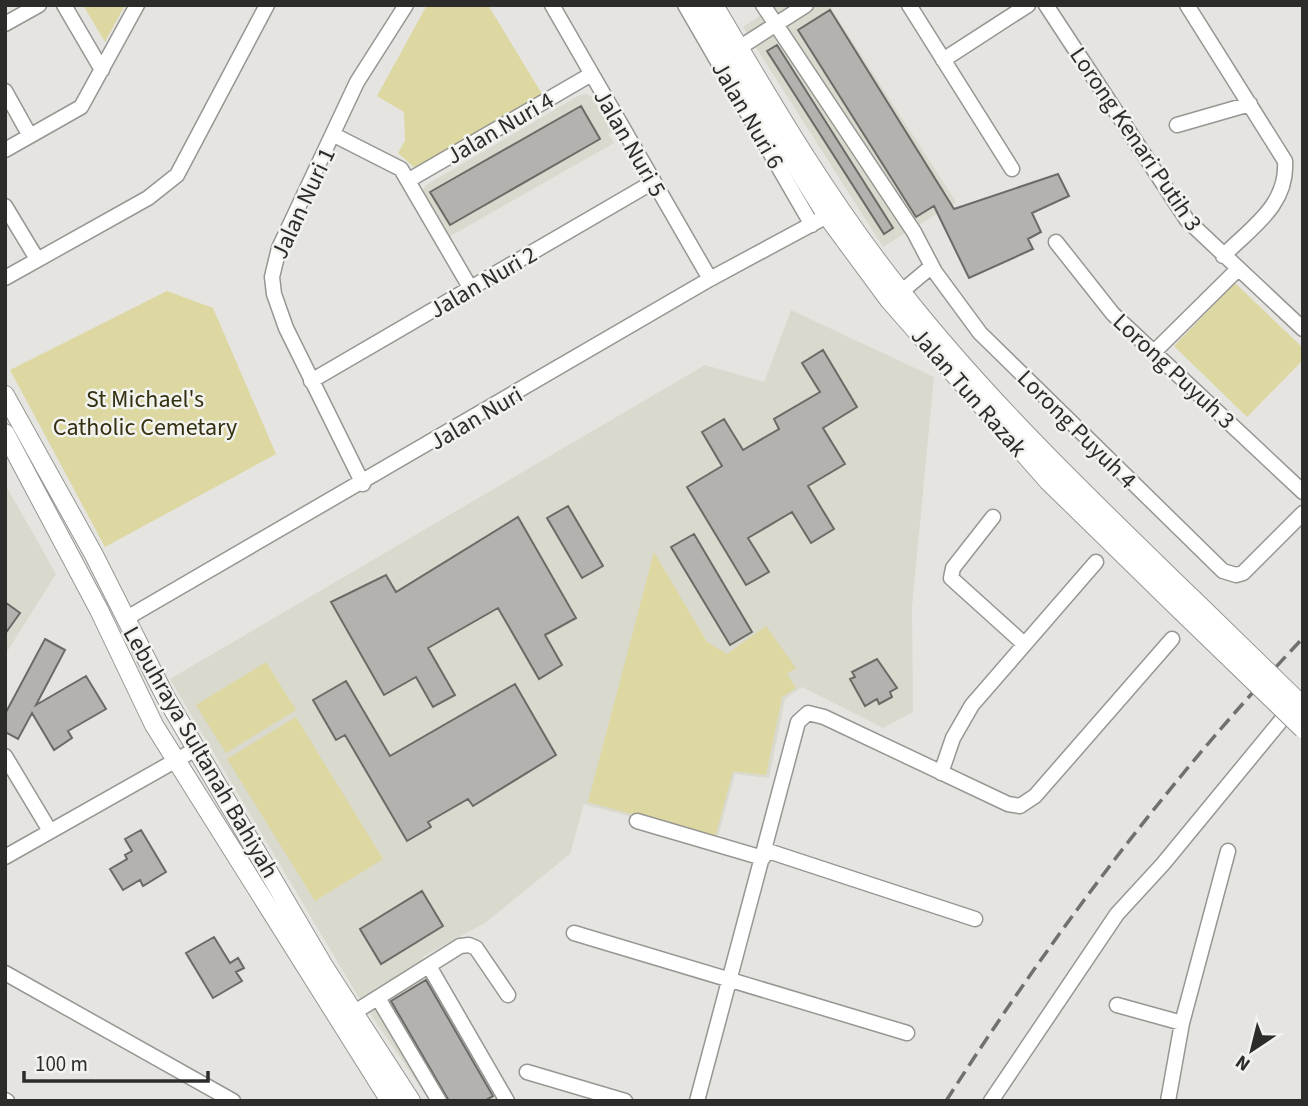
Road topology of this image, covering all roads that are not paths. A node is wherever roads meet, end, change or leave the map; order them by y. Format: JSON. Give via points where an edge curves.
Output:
{"nodes":[{"id":1,"x":39,"y":5,"type":"edge"},
{"id":2,"x":64,"y":5,"type":"edge"},
{"id":3,"x":137,"y":5,"type":"edge"},
{"id":4,"x":267,"y":5,"type":"edge"},
{"id":5,"x":406,"y":5,"type":"edge"},
{"id":6,"x":552,"y":5,"type":"edge"},
{"id":7,"x":685,"y":5,"type":"edge"},
{"id":8,"x":696,"y":5,"type":"edge"},
{"id":9,"x":714,"y":5,"type":"edge"},
{"id":10,"x":763,"y":5,"type":"edge"},
{"id":11,"x":806,"y":5,"type":"edge"},
{"id":12,"x":909,"y":5,"type":"edge"},
{"id":13,"x":1028,"y":5,"type":"edge"},
{"id":14,"x":1046,"y":5,"type":"edge"},
{"id":15,"x":1187,"y":5,"type":"edge"},
{"id":16,"x":5,"y":24,"type":"edge"},
{"id":17,"x":776,"y":26,"type":"junction"},
{"id":18,"x":739,"y":48,"type":"junction"},
{"id":19,"x":943,"y":60,"type":"junction"},
{"id":20,"x":102,"y":70,"type":"junction"},
{"id":21,"x":590,"y":75,"type":"junction"},
{"id":22,"x":5,"y":91,"type":"edge"},
{"id":23,"x":1250,"y":104,"type":"junction"},
{"id":24,"x":1177,"y":125,"type":"dead end"},
{"id":25,"x":334,"y":135,"type":"junction"},
{"id":26,"x":30,"y":136,"type":"junction"},
{"id":27,"x":5,"y":150,"type":"edge"},
{"id":28,"x":1012,"y":169,"type":"dead end"},
{"id":29,"x":409,"y":180,"type":"junction"},
{"id":30,"x":653,"y":182,"type":"junction"},
{"id":31,"x":5,"y":206,"type":"edge"},
{"id":32,"x":819,"y":220,"type":"junction"},
{"id":33,"x":1055,"y":242,"type":"dead end"},
{"id":34,"x":1223,"y":256,"type":"junction"},
{"id":35,"x":37,"y":259,"type":"junction"},
{"id":36,"x":932,"y":266,"type":"junction"},
{"id":37,"x":1237,"y":270,"type":"junction"},
{"id":38,"x":5,"y":278,"type":"edge"},
{"id":39,"x":710,"y":279,"type":"junction"},
{"id":40,"x":471,"y":289,"type":"junction"},
{"id":41,"x":901,"y":292,"type":"junction"},
{"id":42,"x":1303,"y":329,"type":"edge"},
{"id":43,"x":1154,"y":352,"type":"junction"},
{"id":44,"x":312,"y":381,"type":"junction"},
{"id":45,"x":5,"y":395,"type":"edge"},
{"id":46,"x":5,"y":433,"type":"edge"},
{"id":47,"x":363,"y":484,"type":"junction"},
{"id":48,"x":1303,"y":492,"type":"edge"},
{"id":49,"x":1303,"y":513,"type":"edge"},
{"id":50,"x":993,"y":517,"type":"dead end"},
{"id":51,"x":1096,"y":562,"type":"dead end"},
{"id":52,"x":1186,"y":605,"type":"junction"},
{"id":53,"x":125,"y":619,"type":"junction"},
{"id":54,"x":1172,"y":639,"type":"dead end"},
{"id":55,"x":1023,"y":643,"type":"junction"},
{"id":56,"x":1303,"y":695,"type":"edge"},
{"id":57,"x":1303,"y":706,"type":"edge"},
{"id":58,"x":1303,"y":729,"type":"edge"},
{"id":59,"x":196,"y":749,"type":"junction"},
{"id":60,"x":5,"y":756,"type":"edge"},
{"id":61,"x":176,"y":760,"type":"junction"},
{"id":62,"x":941,"y":773,"type":"junction"},
{"id":63,"x":637,"y":821,"type":"dead end"},
{"id":64,"x":50,"y":831,"type":"junction"},
{"id":65,"x":1228,"y":851,"type":"dead end"},
{"id":66,"x":764,"y":854,"type":"junction"},
{"id":67,"x":5,"y":857,"type":"edge"},
{"id":68,"x":975,"y":919,"type":"dead end"},
{"id":69,"x":574,"y":933,"type":"dead end"},
{"id":70,"x":429,"y":966,"type":"junction"},
{"id":71,"x":317,"y":972,"type":"junction"},
{"id":72,"x":5,"y":973,"type":"edge"},
{"id":73,"x":730,"y":981,"type":"junction"},
{"id":74,"x":508,"y":995,"type":"dead end"},
{"id":75,"x":378,"y":998,"type":"junction"},
{"id":76,"x":1117,"y":1005,"type":"dead end"},
{"id":77,"x":358,"y":1010,"type":"junction"},
{"id":78,"x":1182,"y":1023,"type":"junction"},
{"id":79,"x":907,"y":1033,"type":"dead end"},
{"id":80,"x":527,"y":1072,"type":"dead end"},
{"id":81,"x":233,"y":1101,"type":"edge"},
{"id":82,"x":377,"y":1101,"type":"edge"},
{"id":83,"x":390,"y":1101,"type":"edge"},
{"id":84,"x":411,"y":1101,"type":"edge"},
{"id":85,"x":419,"y":1101,"type":"edge"},
{"id":86,"x":439,"y":1101,"type":"edge"},
{"id":87,"x":507,"y":1101,"type":"edge"},
{"id":88,"x":625,"y":1101,"type":"edge"},
{"id":89,"x":697,"y":1101,"type":"edge"},
{"id":90,"x":991,"y":1101,"type":"edge"},
{"id":91,"x":1168,"y":1101,"type":"edge"}],
"edges":[{"from":1,"to":16,"type":"street"},
{"from":2,"to":20,"type":"street"},
{"from":3,"to":20,"type":"street"},
{"from":4,"to":35,"type":"street","via":[[177,175],[148,198]]},
{"from":5,"to":25,"type":"street","name":"Jalan Nuri 1","via":[[357,82]]},
{"from":6,"to":21,"type":"street","name":"Jalan Nuri 5"},
{"from":7,"to":32,"type":"street","name":"Jalan Nuri 6"},
{"from":8,"to":32,"type":"main road","name":"Jalan Tun Razak"},
{"from":9,"to":18,"type":"main road","name":"Jalan Tun Razak"},
{"from":10,"to":17,"type":"street","name":"Lorong Puyuh 4"},
{"from":11,"to":17,"type":"street"},
{"from":12,"to":19,"type":"street"},
{"from":13,"to":19,"type":"street"},
{"from":14,"to":34,"type":"street","name":"Lorong Kenari Putih 3","via":[[1174,202]]},
{"from":15,"to":23,"type":"street"},
{"from":17,"to":18,"type":"street"},
{"from":17,"to":36,"type":"street","name":"Lorong Puyuh 4"},
{"from":18,"to":41,"type":"main road","name":"Jalan Tun Razak","via":[[817,176]]},
{"from":19,"to":28,"type":"street"},
{"from":20,"to":26,"type":"street","via":[[81,107]]},
{"from":21,"to":29,"type":"street","name":"Jalan Nuri 4"},
{"from":21,"to":30,"type":"street","name":"Jalan Nuri 5"},
{"from":22,"to":26,"type":"street"},
{"from":23,"to":24,"type":"street"},
{"from":23,"to":34,"type":"street","via":[[1285,160],[1285,184],[1280,197]]},
{"from":25,"to":29,"type":"street","via":[[393,163]]},
{"from":25,"to":44,"type":"street","name":"Jalan Nuri 1","via":[[279,248],[272,277],[286,328]]},
{"from":26,"to":27,"type":"street"},
{"from":29,"to":40,"type":"street"},
{"from":30,"to":39,"type":"street","name":"Jalan Nuri 5"},
{"from":30,"to":40,"type":"street","name":"Jalan Nuri 2"},
{"from":31,"to":35,"type":"street"},
{"from":32,"to":39,"type":"street","name":"Jalan Nuri"},
{"from":32,"to":52,"type":"main road","name":"Jalan Tun Razak","via":[[1048,481]]},
{"from":33,"to":43,"type":"street","name":"Lorong Puyuh 3","via":[[1095,295]]},
{"from":34,"to":37,"type":"street","name":"Lorong Kenari Putih 3"},
{"from":35,"to":38,"type":"street"},
{"from":36,"to":41,"type":"street"},
{"from":36,"to":49,"type":"street","name":"Lorong Puyuh 4","via":[[980,333],[1223,571],[1236,575],[1248,568]]},
{"from":37,"to":42,"type":"street","name":"Lorong Kenari Putih 3"},
{"from":37,"to":43,"type":"street"},
{"from":39,"to":47,"type":"street","name":"Jalan Nuri"},
{"from":40,"to":44,"type":"street","name":"Jalan Nuri 2"},
{"from":41,"to":52,"type":"main road","name":"Jalan Tun Razak","via":[[1000,406]]},
{"from":43,"to":48,"type":"street","name":"Lorong Puyuh 3"},
{"from":44,"to":47,"type":"street","name":"Jalan Nuri 1"},
{"from":45,"to":53,"type":"main road","name":"Lebuhraya Sultanah Bahiyah"},
{"from":46,"to":61,"type":"main road","name":"Lebuhraya Sultanah Bahiyah"},
{"from":47,"to":53,"type":"street","name":"Jalan Nuri"},
{"from":50,"to":55,"type":"street","via":[[953,568],[951,578]]},
{"from":51,"to":55,"type":"street"},
{"from":52,"to":57,"type":"main road","name":"Jalan Tun Razak","bridge":true},
{"from":52,"to":58,"type":"main road","name":"Jalan Tun Razak","bridge":true},
{"from":53,"to":59,"type":"main road","name":"Lebuhraya Sultanah Bahiyah"},
{"from":54,"to":62,"type":"street","via":[[1027,803],[1008,804]]},
{"from":55,"to":62,"type":"street","via":[[965,716]]},
{"from":56,"to":90,"type":"street","via":[[1117,914]]},
{"from":59,"to":61,"type":"street"},
{"from":59,"to":71,"type":"main road","name":"Lebuhraya Sultanah Bahiyah"},
{"from":60,"to":64,"type":"street"},
{"from":61,"to":64,"type":"street"},
{"from":61,"to":71,"type":"main road","name":"Lebuhraya Sultanah Bahiyah"},
{"from":62,"to":66,"type":"street","via":[[808,713],[794,732]]},
{"from":63,"to":66,"type":"street"},
{"from":64,"to":67,"type":"street"},
{"from":65,"to":78,"type":"street"},
{"from":66,"to":68,"type":"street"},
{"from":66,"to":73,"type":"street"},
{"from":69,"to":73,"type":"street"},
{"from":70,"to":74,"type":"street","via":[[469,944]]},
{"from":70,"to":75,"type":"street"},
{"from":70,"to":87,"type":"street"},
{"from":71,"to":77,"type":"main road"},
{"from":71,"to":82,"type":"main road"},
{"from":71,"to":83,"type":"main road","name":"Lebuhraya Sultanah Bahiyah"},
{"from":71,"to":84,"type":"main road","name":"Lebuhraya Sultanah Bahiyah"},
{"from":72,"to":81,"type":"street"},
{"from":73,"to":79,"type":"street"},
{"from":73,"to":89,"type":"street"},
{"from":75,"to":77,"type":"street"},
{"from":75,"to":86,"type":"street"},
{"from":76,"to":78,"type":"street"},
{"from":77,"to":85,"type":"main road"},
{"from":78,"to":91,"type":"street"},
{"from":80,"to":88,"type":"street"}]}
